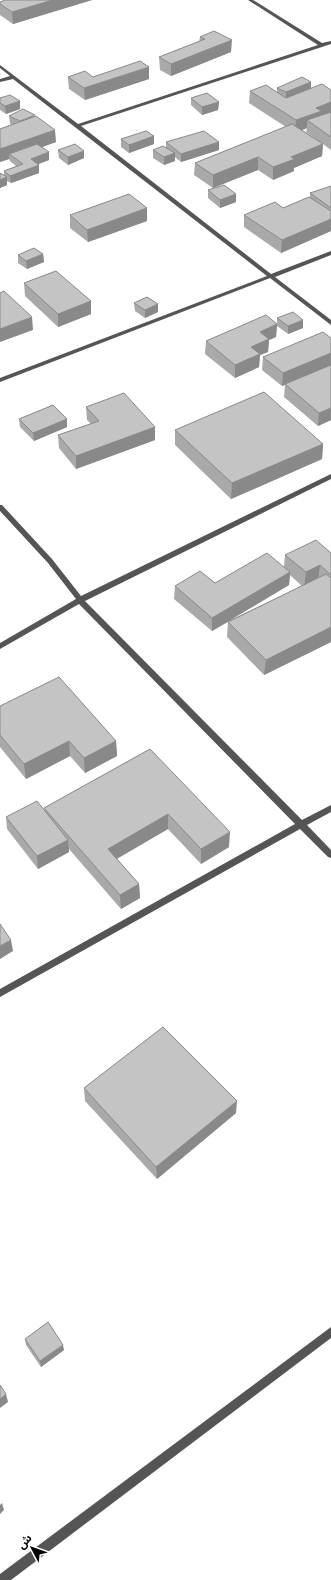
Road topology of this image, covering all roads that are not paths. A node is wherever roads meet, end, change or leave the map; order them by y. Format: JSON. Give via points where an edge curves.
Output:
{"nodes":[{"id":1,"x":250,"y":0,"type":"edge"},
{"id":2,"x":331,"y":42,"type":"edge"},
{"id":3,"x":322,"y":45,"type":"junction"},
{"id":4,"x":0,"y":66,"type":"edge"},
{"id":5,"x":14,"y":77,"type":"junction"},
{"id":6,"x":0,"y":81,"type":"edge"},
{"id":7,"x":77,"y":126,"type":"junction"},
{"id":8,"x":331,"y":253,"type":"edge"},
{"id":9,"x":271,"y":277,"type":"junction"},
{"id":10,"x":331,"y":324,"type":"edge"},
{"id":11,"x":0,"y":380,"type":"edge"},
{"id":12,"x":331,"y":476,"type":"edge"},
{"id":13,"x":0,"y":507,"type":"edge"},
{"id":14,"x":80,"y":600,"type":"junction"},
{"id":15,"x":0,"y":646,"type":"edge"},
{"id":16,"x":331,"y":808,"type":"edge"},
{"id":17,"x":302,"y":824,"type":"junction"},
{"id":18,"x":331,"y":855,"type":"edge"},
{"id":19,"x":0,"y":993,"type":"edge"},
{"id":20,"x":331,"y":1332,"type":"edge"},
{"id":21,"x":2,"y":1580,"type":"edge"}],
"edges":[{"from":1,"to":3,"type":"street"},
{"from":2,"to":3,"type":"street"},
{"from":3,"to":7,"type":"street"},
{"from":4,"to":5,"type":"street"},
{"from":5,"to":6,"type":"street"},
{"from":5,"to":7,"type":"street"},
{"from":7,"to":9,"type":"street"},
{"from":8,"to":9,"type":"street"},
{"from":9,"to":10,"type":"street"},
{"from":9,"to":11,"type":"street"},
{"from":12,"to":14,"type":"street"},
{"from":13,"to":14,"type":"street","via":[[50,561]]},
{"from":14,"to":15,"type":"street"},
{"from":14,"to":17,"type":"street"},
{"from":16,"to":17,"type":"street"},
{"from":17,"to":18,"type":"street"},
{"from":17,"to":19,"type":"street"},
{"from":20,"to":21,"type":"street"}]}
